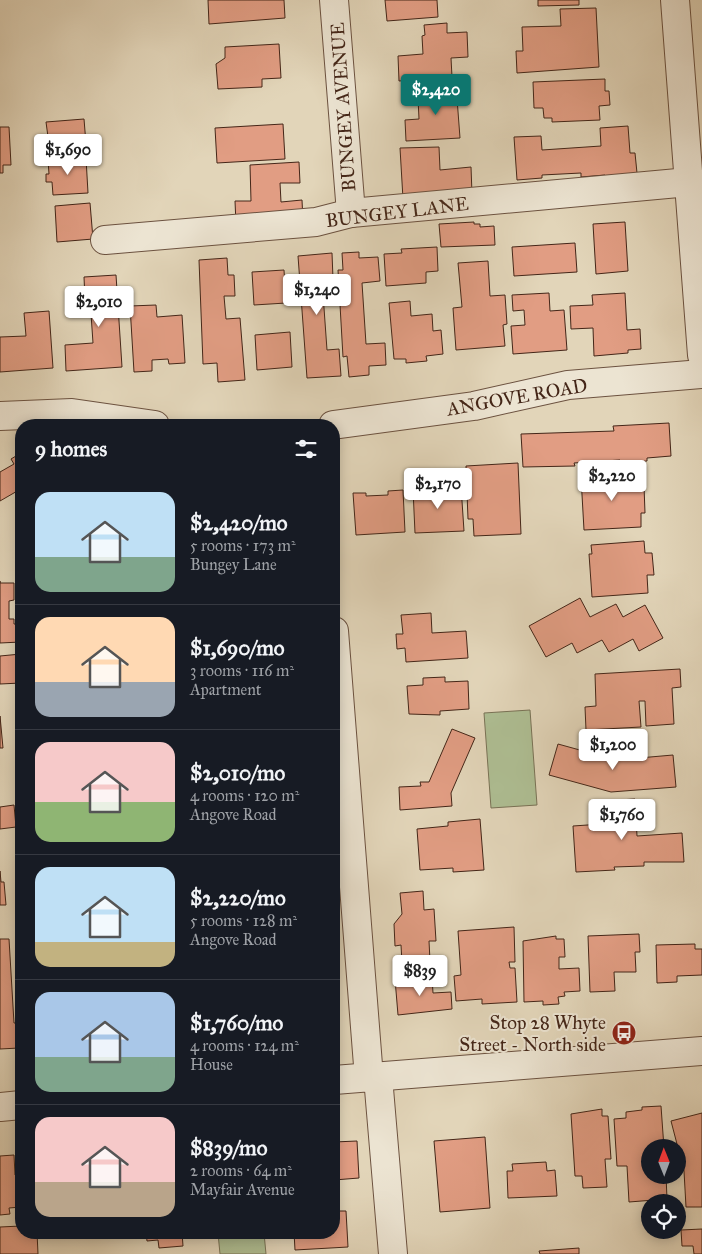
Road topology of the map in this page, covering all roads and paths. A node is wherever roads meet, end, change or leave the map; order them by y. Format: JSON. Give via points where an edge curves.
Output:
{"nodes":[{"id":1,"x":334,"y":0,"type":"edge"},
{"id":2,"x":675,"y":0,"type":"edge"},
{"id":3,"x":693,"y":168,"type":"edge"},
{"id":4,"x":351,"y":213,"type":"junction"},
{"id":5,"x":105,"y":240,"type":"dead end"},
{"id":6,"x":702,"y":356,"type":"edge"},
{"id":7,"x":702,"y":374,"type":"edge"},
{"id":8,"x":0,"y":416,"type":"edge"},
{"id":9,"x":114,"y":419,"type":"edge"},
{"id":10,"x":340,"y":424,"type":"edge"},
{"id":11,"x":340,"y":700,"type":"edge"},
{"id":12,"x":702,"y":1051,"type":"edge"},
{"id":13,"x":373,"y":1077,"type":"junction"},
{"id":14,"x":340,"y":1080,"type":"edge"},
{"id":15,"x":15,"y":1106,"type":"edge"},
{"id":16,"x":0,"y":1107,"type":"edge"},
{"id":17,"x":393,"y":1254,"type":"edge"}],
"edges":[{"from":1,"to":4,"type":"street","name":"BUNGEY AVENUE"},
{"from":2,"to":3,"type":"street"},
{"from":3,"to":4,"type":"street","name":"BUNGEY LANE"},
{"from":3,"to":6,"type":"street"},
{"from":4,"to":5,"type":"street","name":"BUNGEY LANE","via":[[316,222]]},
{"from":7,"to":10,"type":"street","name":"ANGOVE ROAD","via":[[568,385],[474,406]]},
{"from":8,"to":9,"type":"street","via":[[72,413]]},
{"from":11,"to":13,"type":"street"},
{"from":12,"to":13,"type":"street"},
{"from":13,"to":14,"type":"street"},
{"from":13,"to":17,"type":"street"},
{"from":15,"to":16,"type":"street"}]}
